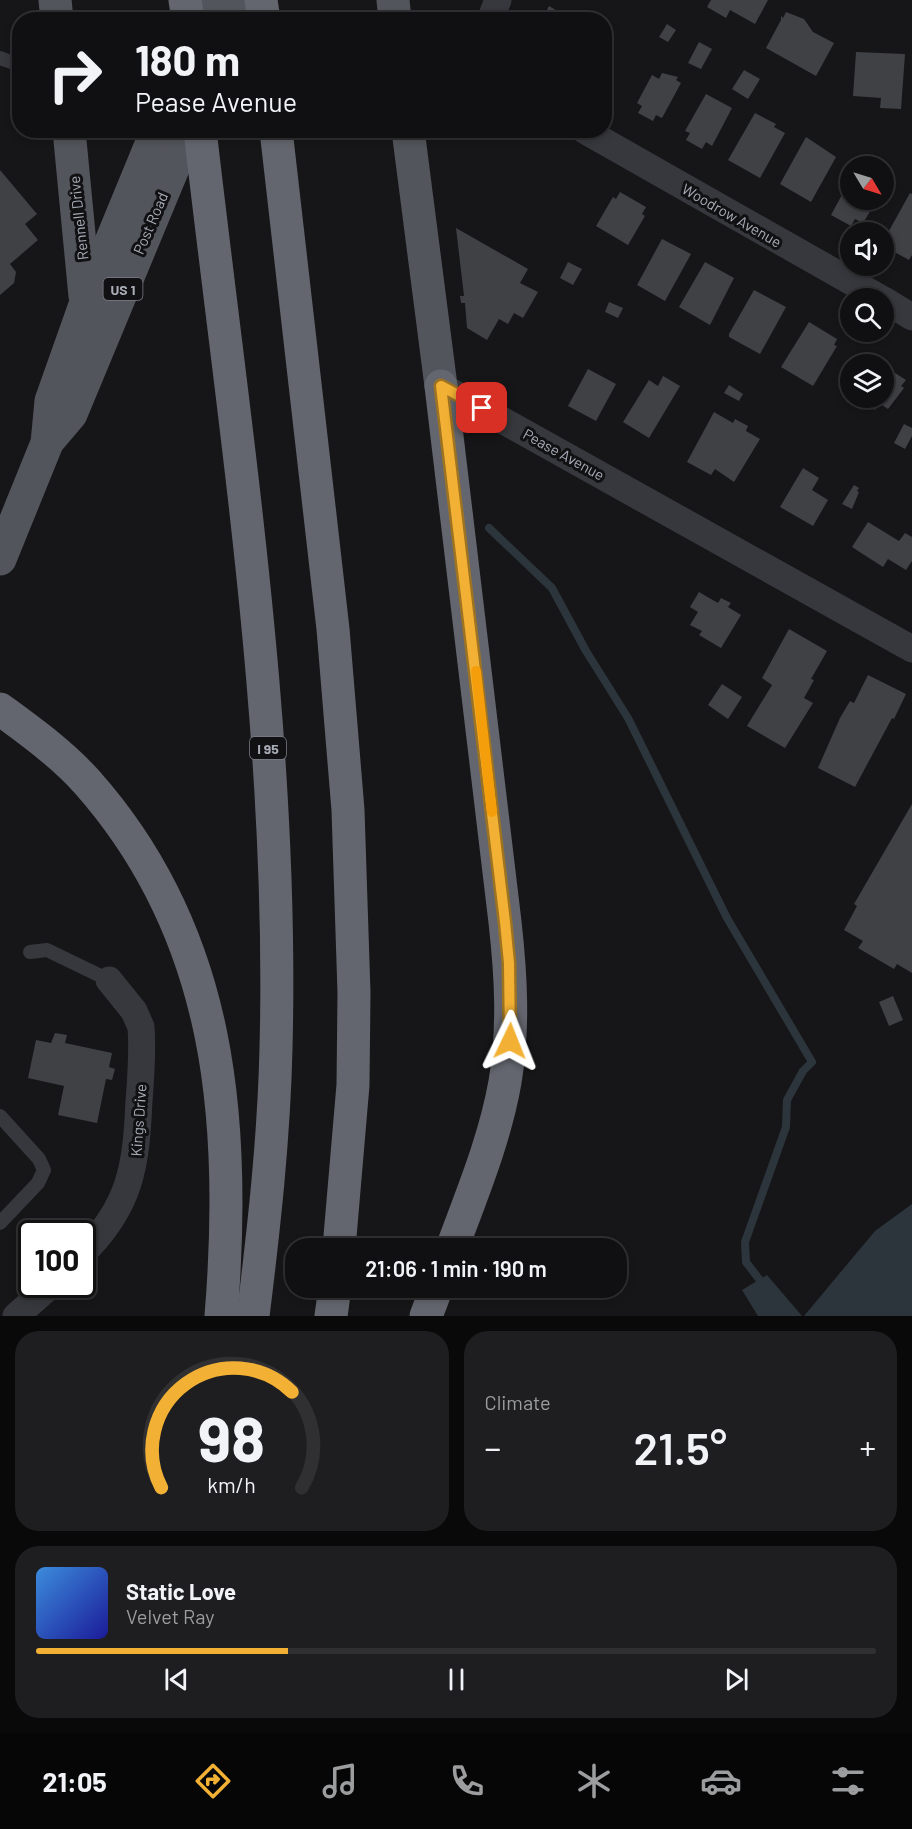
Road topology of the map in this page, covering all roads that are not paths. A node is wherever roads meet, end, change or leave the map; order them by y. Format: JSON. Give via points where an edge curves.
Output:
{"nodes":[{"id":1,"x":70,"y":138,"type":"edge"},
{"id":2,"x":154,"y":138,"type":"edge"},
{"id":3,"x":186,"y":138,"type":"edge"},
{"id":4,"x":201,"y":138,"type":"edge"},
{"id":5,"x":277,"y":138,"type":"edge"},
{"id":6,"x":409,"y":138,"type":"edge"},
{"id":7,"x":598,"y":138,"type":"edge"},
{"id":8,"x":863,"y":288,"type":"edge"},
{"id":9,"x":85,"y":305,"type":"junction"},
{"id":10,"x":894,"y":306,"type":"edge"},
{"id":11,"x":912,"y":317,"type":"edge"},
{"id":12,"x":441,"y":386,"type":"junction"},
{"id":13,"x":46,"y":443,"type":"junction"},
{"id":14,"x":0,"y":559,"type":"edge"},
{"id":15,"x":912,"y":649,"type":"edge"},
{"id":16,"x":0,"y":709,"type":"edge"},
{"id":17,"x":30,"y":952,"type":"dead end"},
{"id":18,"x":109,"y":980,"type":"joint"},
{"id":19,"x":0,"y":1116,"type":"edge"},
{"id":20,"x":0,"y":1222,"type":"edge"},
{"id":21,"x":340,"y":1238,"type":"edge"},
{"id":22,"x":456,"y":1238,"type":"edge"},
{"id":23,"x":96,"y":1241,"type":"edge"},
{"id":24,"x":36,"y":1298,"type":"edge"},
{"id":25,"x":333,"y":1298,"type":"edge"},
{"id":26,"x":433,"y":1298,"type":"edge"},
{"id":27,"x":16,"y":1316,"type":"edge"},
{"id":28,"x":221,"y":1316,"type":"edge"},
{"id":29,"x":253,"y":1316,"type":"edge"},
{"id":30,"x":331,"y":1316,"type":"edge"},
{"id":31,"x":426,"y":1316,"type":"edge"}],
"edges":[{"from":1,"to":9,"type":"main road","name":"Rennell Drive"},
{"from":2,"to":9,"type":"main road","name":"Post Road","number":"US 1"},
{"from":3,"to":13,"type":"main road","name":"Post Road","number":"US 1","via":[[71,414]]},
{"from":4,"to":29,"type":"highway","number":"I 95","via":[[258,641],[274,856],[276,1048],[272,1142]]},
{"from":5,"to":21,"type":"highway","via":[[333,628],[348,810],[353,1073]]},
{"from":6,"to":12,"type":"main road"},
{"from":7,"to":8,"type":"street","name":"Woodrow Avenue"},
{"from":9,"to":13,"type":"main road","name":"Post Road","number":"US 1","via":[[51,401]]},
{"from":10,"to":11,"type":"street","name":"Woodrow Avenue"},
{"from":12,"to":15,"type":"street","name":"Pease Avenue"},
{"from":12,"to":22,"type":"highway","via":[[505,922],[511,1003],[505,1083],[493,1133]]},
{"from":13,"to":14,"type":"main road","name":"Post Road","number":"US 1"},
{"from":16,"to":28,"type":"highway","via":[[51,748],[114,815],[157,880],[189,952],[211,1026],[224,1116],[226,1223]]},
{"from":17,"to":18,"type":"lane","via":[[47,950]]},
{"from":18,"to":23,"type":"street","name":"Kings Drive","via":[[134,1011],[141,1027],[137,1152],[129,1186],[105,1232]]},
{"from":19,"to":20,"type":"lane","via":[[39,1159],[44,1170],[38,1183]]},
{"from":24,"to":27,"type":"street"},
{"from":25,"to":30,"type":"highway"},
{"from":26,"to":31,"type":"highway"}]}
